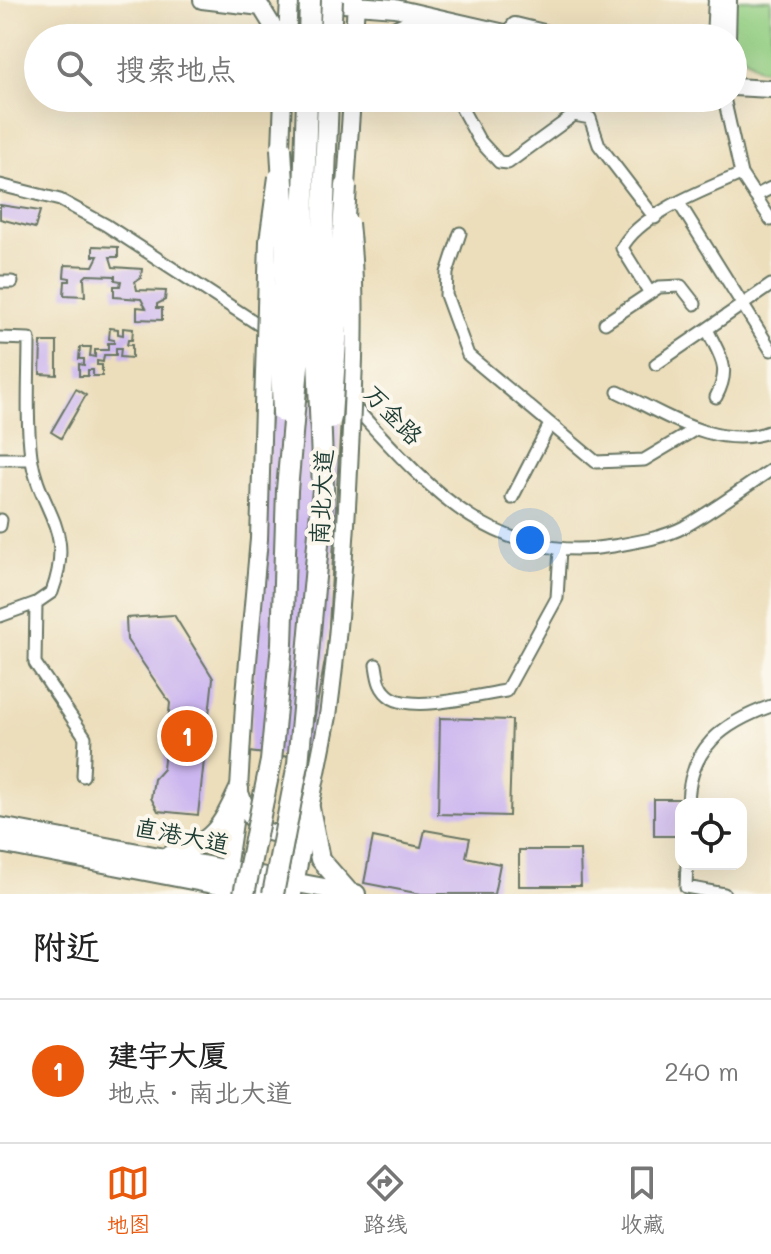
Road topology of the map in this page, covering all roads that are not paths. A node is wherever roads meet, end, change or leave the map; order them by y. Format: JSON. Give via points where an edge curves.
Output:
{"nodes":[{"id":1,"x":202,"y":0,"type":"edge"},
{"id":2,"x":291,"y":0,"type":"edge"},
{"id":3,"x":310,"y":0,"type":"edge"},
{"id":4,"x":332,"y":0,"type":"edge"},
{"id":5,"x":408,"y":0,"type":"edge"},
{"id":6,"x":717,"y":0,"type":"edge"},
{"id":7,"x":728,"y":0,"type":"edge"},
{"id":8,"x":356,"y":2,"type":"edge"},
{"id":9,"x":445,"y":20,"type":"junction"},
{"id":10,"x":271,"y":24,"type":"edge"},
{"id":11,"x":288,"y":24,"type":"edge"},
{"id":12,"x":309,"y":24,"type":"edge"},
{"id":13,"x":331,"y":24,"type":"edge"},
{"id":14,"x":355,"y":24,"type":"edge"},
{"id":15,"x":407,"y":24,"type":"edge"},
{"id":16,"x":460,"y":24,"type":"edge"},
{"id":17,"x":507,"y":24,"type":"edge"},
{"id":18,"x":716,"y":24,"type":"edge"},
{"id":19,"x":727,"y":24,"type":"edge"},
{"id":20,"x":747,"y":77,"type":"edge"},
{"id":21,"x":771,"y":78,"type":"edge"},
{"id":22,"x":747,"y":88,"type":"edge"},
{"id":23,"x":771,"y":89,"type":"edge"},
{"id":24,"x":282,"y":112,"type":"edge"},
{"id":25,"x":307,"y":112,"type":"edge"},
{"id":26,"x":327,"y":112,"type":"edge"},
{"id":27,"x":351,"y":112,"type":"edge"},
{"id":28,"x":464,"y":112,"type":"edge"},
{"id":29,"x":573,"y":112,"type":"edge"},
{"id":30,"x":727,"y":112,"type":"edge"},
{"id":31,"x":574,"y":115,"type":"junction"},
{"id":32,"x":281,"y":148,"type":"junction"},
{"id":33,"x":741,"y":174,"type":"junction"},
{"id":34,"x":0,"y":185,"type":"edge"},
{"id":35,"x":346,"y":186,"type":"junction"},
{"id":36,"x":771,"y":188,"type":"edge"},
{"id":37,"x":755,"y":196,"type":"junction"},
{"id":38,"x":679,"y":203,"type":"junction"},
{"id":39,"x":655,"y":218,"type":"junction"},
{"id":40,"x":771,"y":220,"type":"edge"},
{"id":41,"x":460,"y":233,"type":"dead end"},
{"id":42,"x":771,"y":285,"type":"edge"},
{"id":43,"x":650,"y":293,"type":"junction"},
{"id":44,"x":695,"y":304,"type":"dead end"},
{"id":45,"x":742,"y":305,"type":"junction"},
{"id":46,"x":605,"y":323,"type":"dead end"},
{"id":47,"x":707,"y":329,"type":"junction"},
{"id":48,"x":0,"y":338,"type":"edge"},
{"id":49,"x":771,"y":350,"type":"edge"},
{"id":50,"x":656,"y":364,"type":"dead end"},
{"id":51,"x":618,"y":392,"type":"dead end"},
{"id":52,"x":716,"y":397,"type":"dead end"},
{"id":53,"x":550,"y":424,"type":"junction"},
{"id":54,"x":696,"y":429,"type":"junction"},
{"id":55,"x":771,"y":431,"type":"edge"},
{"id":56,"x":0,"y":459,"type":"edge"},
{"id":57,"x":31,"y":459,"type":"junction"},
{"id":58,"x":771,"y":470,"type":"edge"},
{"id":59,"x":323,"y":489,"type":"junction"},
{"id":60,"x":287,"y":490,"type":"junction"},
{"id":61,"x":512,"y":498,"type":"dead end"},
{"id":62,"x":560,"y":549,"type":"junction"},
{"id":63,"x":36,"y":603,"type":"junction"},
{"id":64,"x":0,"y":616,"type":"edge"},
{"id":65,"x":376,"y":665,"type":"dead end"},
{"id":66,"x":771,"y":706,"type":"edge"},
{"id":67,"x":83,"y":776,"type":"dead end"},
{"id":68,"x":239,"y":789,"type":"junction"},
{"id":69,"x":689,"y":798,"type":"edge"},
{"id":70,"x":310,"y":808,"type":"junction"},
{"id":71,"x":0,"y":827,"type":"edge"},
{"id":72,"x":0,"y":843,"type":"edge"},
{"id":73,"x":168,"y":866,"type":"junction"},
{"id":74,"x":687,"y":870,"type":"edge"},
{"id":75,"x":225,"y":883,"type":"edge"},
{"id":76,"x":295,"y":888,"type":"edge"},
{"id":77,"x":353,"y":893,"type":"edge"},
{"id":78,"x":202,"y":894,"type":"edge"},
{"id":79,"x":244,"y":894,"type":"edge"},
{"id":80,"x":265,"y":894,"type":"edge"},
{"id":81,"x":273,"y":894,"type":"edge"},
{"id":82,"x":724,"y":894,"type":"edge"}],
"edges":[{"from":1,"to":10,"type":"main road","via":[[261,7]]},
{"from":2,"to":8,"type":"main road"},
{"from":2,"to":11,"type":"main road"},
{"from":3,"to":12,"type":"highway","bridge":true},
{"from":4,"to":13,"type":"highway","bridge":true},
{"from":5,"to":17,"type":"main road"},
{"from":6,"to":18,"type":"main road"},
{"from":7,"to":19,"type":"main road"},
{"from":8,"to":9,"type":"main road"},
{"from":8,"to":14,"type":"main road"},
{"from":9,"to":15,"type":"main road"},
{"from":9,"to":16,"type":"main road"},
{"from":20,"to":21,"type":"main road"},
{"from":22,"to":23,"type":"main road"},
{"from":24,"to":32,"type":"main road"},
{"from":25,"to":60,"type":"highway","name":"南北大道","bridge":true,"via":[[299,355]]},
{"from":26,"to":59,"type":"highway","name":"南北大道","bridge":true,"via":[[318,356]]},
{"from":27,"to":35,"type":"main road","name":"南北大道"},
{"from":28,"to":31,"type":"street","via":[[479,140],[499,162],[508,163]]},
{"from":29,"to":31,"type":"street"},
{"from":30,"to":33,"type":"street"},
{"from":31,"to":39,"type":"street","via":[[590,118],[599,145]]},
{"from":32,"to":60,"type":"highway","bridge":true},
{"from":32,"to":68,"type":"main road","bridge":true,"via":[[268,241],[259,539]]},
{"from":33,"to":37,"type":"street"},
{"from":33,"to":38,"type":"street"},
{"from":34,"to":62,"type":"street","name":"万金路","via":[[60,200],[204,288],[305,355],[437,494],[467,517],[506,536]]},
{"from":35,"to":59,"type":"highway","bridge":true,"via":[[337,362]]},
{"from":35,"to":70,"type":"main road","name":"南北大道","bridge":true,"via":[[355,269],[342,609]]},
{"from":36,"to":37,"type":"street"},
{"from":37,"to":40,"type":"street"},
{"from":38,"to":39,"type":"street"},
{"from":38,"to":45,"type":"street"},
{"from":39,"to":43,"type":"street","via":[[628,236],[622,248]]},
{"from":41,"to":53,"type":"street","via":[[446,295],[468,355]]},
{"from":42,"to":45,"type":"street"},
{"from":43,"to":44,"type":"street","via":[[681,286]]},
{"from":43,"to":46,"type":"street"},
{"from":45,"to":47,"type":"street"},
{"from":45,"to":49,"type":"street"},
{"from":47,"to":50,"type":"street"},
{"from":47,"to":52,"type":"street","via":[[725,367],[726,379]]},
{"from":48,"to":57,"type":"street","via":[[29,339]]},
{"from":51,"to":54,"type":"street"},
{"from":53,"to":54,"type":"street","via":[[596,462],[644,460]]},
{"from":53,"to":61,"type":"street"},
{"from":54,"to":55,"type":"street","via":[[735,439]]},
{"from":56,"to":57,"type":"street"},
{"from":57,"to":63,"type":"street","via":[[59,532],[61,552],[52,592]]},
{"from":58,"to":62,"type":"street","name":"万金路","via":[[681,528],[602,548]]},
{"from":59,"to":81,"type":"highway","name":"南北大道","bridge":true,"via":[[298,764]]},
{"from":60,"to":79,"type":"highway","name":"南北大道","bridge":true,"via":[[282,644],[271,761]]},
{"from":62,"to":65,"type":"street","via":[[557,598],[506,691],[429,703],[393,699],[380,686]]},
{"from":63,"to":64,"type":"street"},
{"from":63,"to":67,"type":"street","via":[[35,663],[85,737]]},
{"from":66,"to":69,"type":"street","via":[[719,730],[698,760]]},
{"from":68,"to":70,"type":"main road","via":[[248,818],[265,829],[290,832]]},
{"from":68,"to":73,"type":"main road","via":[[213,836]]},
{"from":68,"to":75,"type":"main road"},
{"from":70,"to":76,"type":"main road","name":"南北大道"},
{"from":70,"to":77,"type":"main road","via":[[320,859]]},
{"from":71,"to":73,"type":"main road","name":"直港大道"},
{"from":72,"to":73,"type":"main road","name":"直港大道"},
{"from":73,"to":75,"type":"main road","name":"直港大道"},
{"from":73,"to":78,"type":"main road"},
{"from":74,"to":82,"type":"street","via":[[686,887]]},
{"from":75,"to":76,"type":"main road","name":"直港大道"},
{"from":75,"to":80,"type":"main road","name":"直港大道"},
{"from":76,"to":77,"type":"main road","name":"直港大道"}]}
